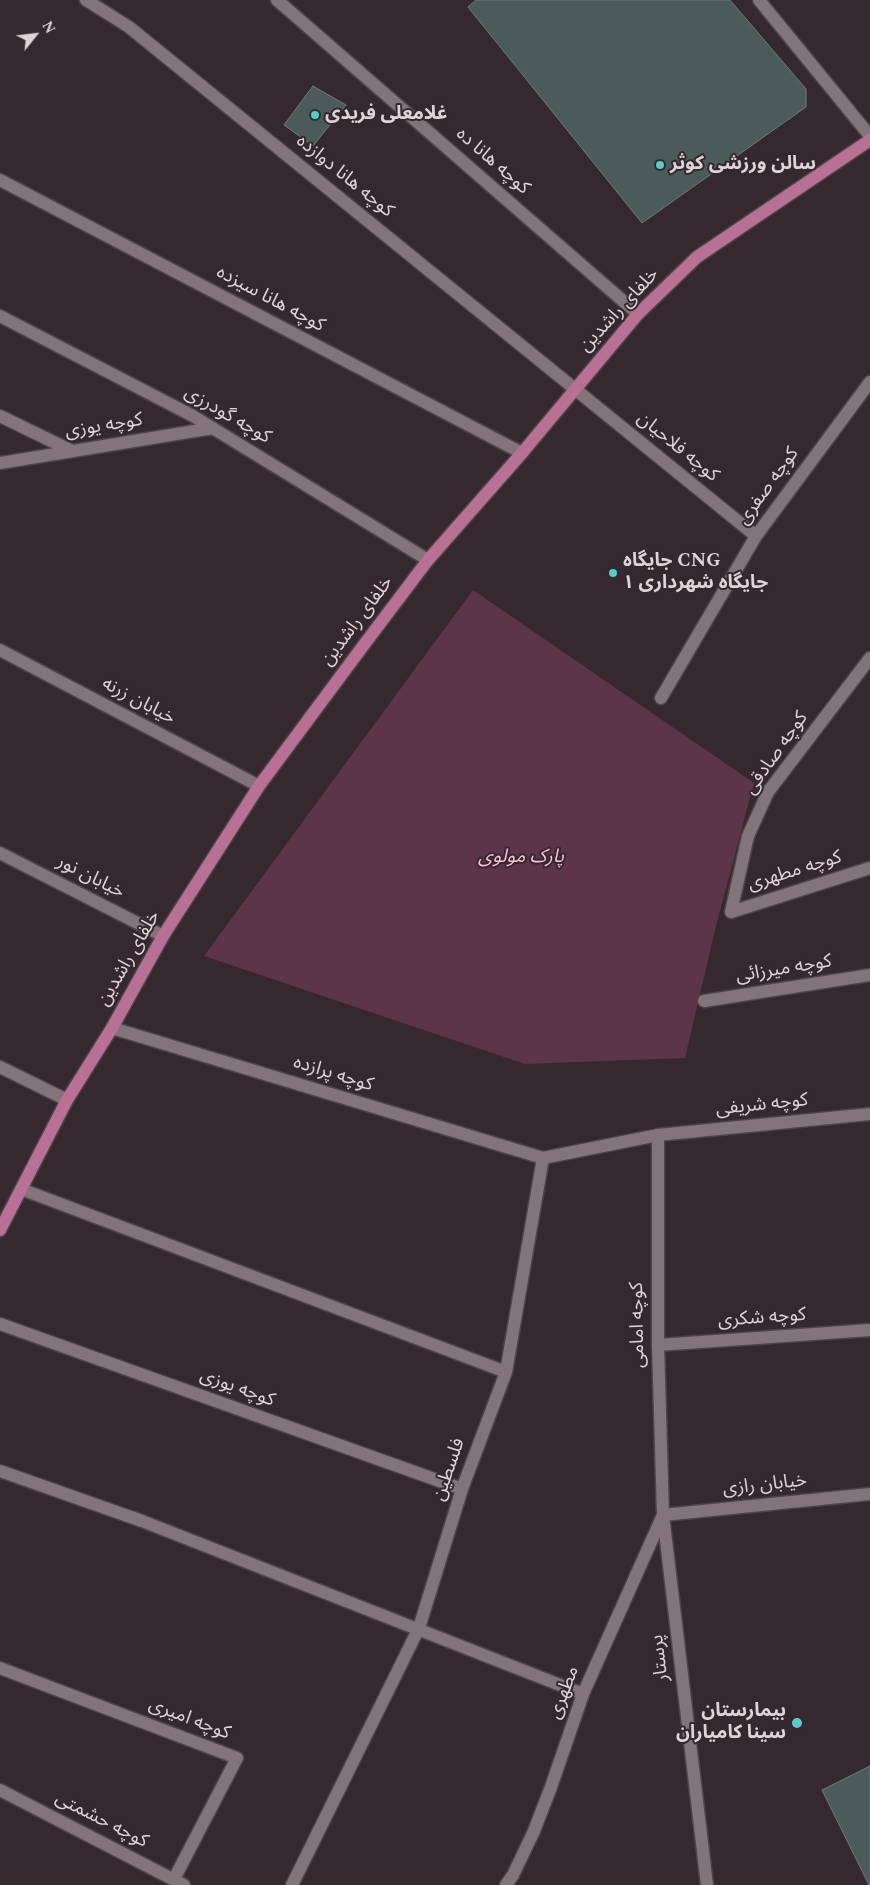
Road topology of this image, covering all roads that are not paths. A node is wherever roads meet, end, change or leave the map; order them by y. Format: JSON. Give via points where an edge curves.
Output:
{"nodes":[{"id":1,"x":86,"y":0,"type":"edge"},
{"id":2,"x":277,"y":0,"type":"edge"},
{"id":3,"x":759,"y":0,"type":"edge"},
{"id":4,"x":870,"y":136,"type":"edge"},
{"id":5,"x":870,"y":140,"type":"edge"},
{"id":6,"x":0,"y":180,"type":"edge"},
{"id":7,"x":638,"y":314,"type":"junction"},
{"id":8,"x":0,"y":316,"type":"edge"},
{"id":9,"x":870,"y":382,"type":"edge"},
{"id":10,"x":574,"y":389,"type":"junction"},
{"id":11,"x":0,"y":416,"type":"edge"},
{"id":12,"x":213,"y":428,"type":"junction"},
{"id":13,"x":72,"y":451,"type":"junction"},
{"id":14,"x":522,"y":453,"type":"junction"},
{"id":15,"x":0,"y":463,"type":"edge"},
{"id":16,"x":756,"y":536,"type":"junction"},
{"id":17,"x":428,"y":560,"type":"junction"},
{"id":18,"x":0,"y":650,"type":"edge"},
{"id":19,"x":870,"y":658,"type":"edge"},
{"id":20,"x":661,"y":698,"type":"dead end"},
{"id":21,"x":259,"y":786,"type":"junction"},
{"id":22,"x":0,"y":853,"type":"edge"},
{"id":23,"x":870,"y":868,"type":"edge"},
{"id":24,"x":731,"y":912,"type":"joint"},
{"id":25,"x":163,"y":936,"type":"junction"},
{"id":26,"x":870,"y":975,"type":"edge"},
{"id":27,"x":704,"y":1001,"type":"dead end"},
{"id":28,"x":112,"y":1028,"type":"junction"},
{"id":29,"x":0,"y":1067,"type":"edge"},
{"id":30,"x":67,"y":1100,"type":"junction"},
{"id":31,"x":870,"y":1114,"type":"edge"},
{"id":32,"x":658,"y":1135,"type":"junction"},
{"id":33,"x":543,"y":1158,"type":"junction"},
{"id":34,"x":21,"y":1189,"type":"junction"},
{"id":35,"x":0,"y":1230,"type":"edge"},
{"id":36,"x":0,"y":1324,"type":"edge"},
{"id":37,"x":870,"y":1330,"type":"edge"},
{"id":38,"x":658,"y":1345,"type":"junction"},
{"id":39,"x":506,"y":1372,"type":"junction"},
{"id":40,"x":0,"y":1471,"type":"edge"},
{"id":41,"x":462,"y":1490,"type":"junction"},
{"id":42,"x":870,"y":1494,"type":"edge"},
{"id":43,"x":664,"y":1515,"type":"junction"},
{"id":44,"x":419,"y":1628,"type":"junction"},
{"id":45,"x":0,"y":1668,"type":"edge"},
{"id":46,"x":583,"y":1694,"type":"junction"},
{"id":47,"x":0,"y":1790,"type":"edge"},
{"id":48,"x":179,"y":1882,"type":"edge"},
{"id":49,"x":292,"y":1885,"type":"edge"},
{"id":50,"x":506,"y":1885,"type":"edge"},
{"id":51,"x":707,"y":1885,"type":"edge"}],
"edges":[{"from":1,"to":10,"type":"street","name":"کوچه هانا دوازده","via":[[129,27]]},
{"from":2,"to":7,"type":"street","name":"کوچه هانا ده"},
{"from":3,"to":4,"type":"street"},
{"from":5,"to":7,"type":"main road","name":"خلفای راشدین","via":[[696,257]]},
{"from":6,"to":14,"type":"street","name":"کوچه هانا سیزده"},
{"from":7,"to":10,"type":"main road","name":"خلفای راشدین"},
{"from":8,"to":12,"type":"street","name":"کوچه گودرزی"},
{"from":9,"to":16,"type":"street","name":"کوچه صفری"},
{"from":10,"to":14,"type":"main road","name":"خلفای راشدین"},
{"from":10,"to":16,"type":"street","name":"کوچه فلاحیان"},
{"from":11,"to":13,"type":"street"},
{"from":12,"to":13,"type":"street","name":"کوچه یوزی"},
{"from":12,"to":17,"type":"street","name":"کوچه گودرزی"},
{"from":13,"to":15,"type":"street","name":"کوچه یوزی"},
{"from":14,"to":17,"type":"main road","name":"خلفای راشدین"},
{"from":16,"to":20,"type":"street","name":"کوچه صفری"},
{"from":17,"to":21,"type":"main road","name":"خلفای راشدین"},
{"from":18,"to":21,"type":"street","name":"خیابان زرنه"},
{"from":19,"to":24,"type":"street","name":"کوچه صادقی","via":[[768,792],[748,836]]},
{"from":21,"to":25,"type":"main road","name":"خلفای راشدین"},
{"from":22,"to":25,"type":"street","name":"خیابان نور"},
{"from":23,"to":24,"type":"street","name":"کوچه مطهری"},
{"from":25,"to":28,"type":"main road","name":"خلفای راشدین"},
{"from":26,"to":27,"type":"street","name":"کوچه میرزائی"},
{"from":28,"to":30,"type":"main road","name":"خلفای راشدین"},
{"from":28,"to":33,"type":"street","name":"کوچه پرازده"},
{"from":29,"to":30,"type":"street"},
{"from":30,"to":34,"type":"main road","name":"خلفای راشدین"},
{"from":31,"to":32,"type":"street","name":"کوچه شریفی"},
{"from":32,"to":33,"type":"street"},
{"from":32,"to":38,"type":"street","name":"کوچه امامی"},
{"from":33,"to":39,"type":"street","name":"فلسطین"},
{"from":34,"to":35,"type":"main road","name":"خلفای راشدین"},
{"from":34,"to":39,"type":"street"},
{"from":36,"to":41,"type":"street","name":"کوچه یوزی"},
{"from":37,"to":38,"type":"street","name":"کوچه شکری"},
{"from":38,"to":43,"type":"street","name":"کوچه امامی"},
{"from":39,"to":41,"type":"street","name":"فلسطین"},
{"from":40,"to":44,"type":"street","via":[[142,1521]]},
{"from":41,"to":44,"type":"street","name":"فلسطین"},
{"from":42,"to":43,"type":"street","name":"خیابان رازی"},
{"from":43,"to":46,"type":"street","name":"مطهری"},
{"from":43,"to":51,"type":"street","name":"پرستار"},
{"from":44,"to":46,"type":"street"},
{"from":44,"to":49,"type":"street","name":"فلسطین"},
{"from":45,"to":48,"type":"street","name":"کوچه امیری","via":[[237,1758]]},
{"from":46,"to":50,"type":"street","name":"مطهری","via":[[534,1832]]},
{"from":47,"to":48,"type":"street","name":"کوچه حشمتی"}]}
